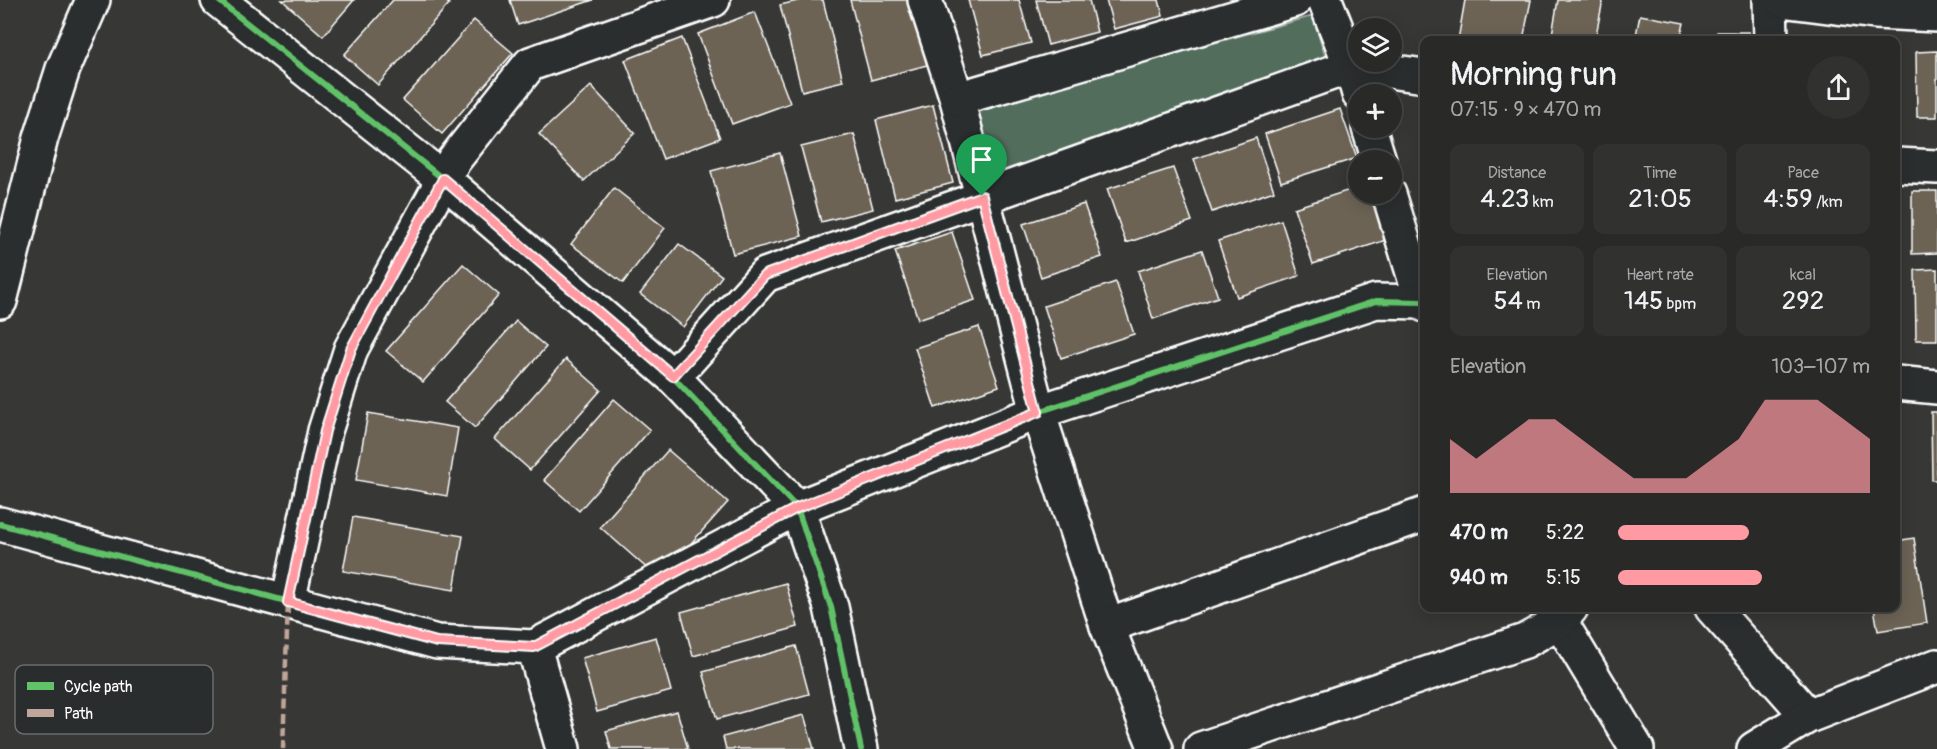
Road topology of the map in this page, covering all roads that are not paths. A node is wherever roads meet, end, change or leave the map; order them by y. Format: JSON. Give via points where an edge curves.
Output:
{"nodes":[{"id":1,"x":93,"y":0,"type":"edge"},
{"id":2,"x":218,"y":0,"type":"edge"},
{"id":3,"x":713,"y":0,"type":"edge"},
{"id":4,"x":925,"y":0,"type":"edge"},
{"id":5,"x":1295,"y":0,"type":"edge"},
{"id":6,"x":1325,"y":0,"type":"edge"},
{"id":7,"x":1770,"y":0,"type":"edge"},
{"id":8,"x":1781,"y":0,"type":"edge"},
{"id":9,"x":1937,"y":15,"type":"edge"},
{"id":10,"x":1771,"y":36,"type":"edge"},
{"id":11,"x":1420,"y":76,"type":"edge"},
{"id":12,"x":1355,"y":80,"type":"edge"},
{"id":13,"x":957,"y":99,"type":"junction"},
{"id":14,"x":1900,"y":165,"type":"edge"},
{"id":15,"x":1937,"y":167,"type":"edge"},
{"id":16,"x":443,"y":179,"type":"junction"},
{"id":17,"x":982,"y":196,"type":"junction"},
{"id":18,"x":1392,"y":204,"type":"edge"},
{"id":19,"x":1420,"y":291,"type":"edge"},
{"id":20,"x":0,"y":301,"type":"edge"},
{"id":21,"x":1420,"y":304,"type":"edge"},
{"id":22,"x":673,"y":376,"type":"junction"},
{"id":23,"x":1900,"y":383,"type":"edge"},
{"id":24,"x":1937,"y":387,"type":"edge"},
{"id":25,"x":1038,"y":412,"type":"junction"},
{"id":26,"x":797,"y":508,"type":"junction"},
{"id":27,"x":1420,"y":516,"type":"edge"},
{"id":28,"x":0,"y":524,"type":"edge"},
{"id":29,"x":288,"y":602,"type":"junction"},
{"id":30,"x":1561,"y":612,"type":"edge"},
{"id":31,"x":1716,"y":612,"type":"edge"},
{"id":32,"x":1107,"y":626,"type":"junction"},
{"id":33,"x":534,"y":647,"type":"junction"},
{"id":34,"x":1937,"y":666,"type":"edge"},
{"id":35,"x":1808,"y":716,"type":"junction"},
{"id":36,"x":563,"y":749,"type":"edge"},
{"id":37,"x":861,"y":749,"type":"edge"},
{"id":38,"x":1156,"y":749,"type":"edge"},
{"id":39,"x":1201,"y":749,"type":"edge"},
{"id":40,"x":1636,"y":749,"type":"edge"},
{"id":41,"x":1754,"y":749,"type":"edge"}],
"edges":[{"from":1,"to":20,"type":"street","via":[[63,69],[41,138]]},
{"from":2,"to":16,"type":"street"},
{"from":3,"to":16,"type":"street","via":[[530,64]]},
{"from":4,"to":13,"type":"street"},
{"from":5,"to":13,"type":"street"},
{"from":6,"to":12,"type":"street"},
{"from":7,"to":10,"type":"street"},
{"from":8,"to":9,"type":"street"},
{"from":11,"to":12,"type":"street"},
{"from":12,"to":17,"type":"street"},
{"from":13,"to":17,"type":"street"},
{"from":14,"to":15,"type":"street"},
{"from":16,"to":22,"type":"street"},
{"from":16,"to":29,"type":"street","via":[[351,349],[325,431]]},
{"from":17,"to":22,"type":"street","via":[[765,275]]},
{"from":17,"to":25,"type":"street"},
{"from":18,"to":19,"type":"street"},
{"from":21,"to":25,"type":"street","via":[[1376,302]]},
{"from":22,"to":26,"type":"street"},
{"from":23,"to":24,"type":"street"},
{"from":25,"to":26,"type":"street"},
{"from":25,"to":32,"type":"street"},
{"from":26,"to":33,"type":"street"},
{"from":26,"to":37,"type":"street","via":[[831,607]]},
{"from":27,"to":32,"type":"street"},
{"from":28,"to":29,"type":"street"},
{"from":29,"to":33,"type":"street","via":[[437,642]]},
{"from":30,"to":39,"type":"street","via":[[1525,641]]},
{"from":30,"to":40,"type":"street"},
{"from":31,"to":35,"type":"street"},
{"from":32,"to":38,"type":"street"},
{"from":33,"to":36,"type":"street"},
{"from":34,"to":35,"type":"street"},
{"from":35,"to":41,"type":"street"}]}
